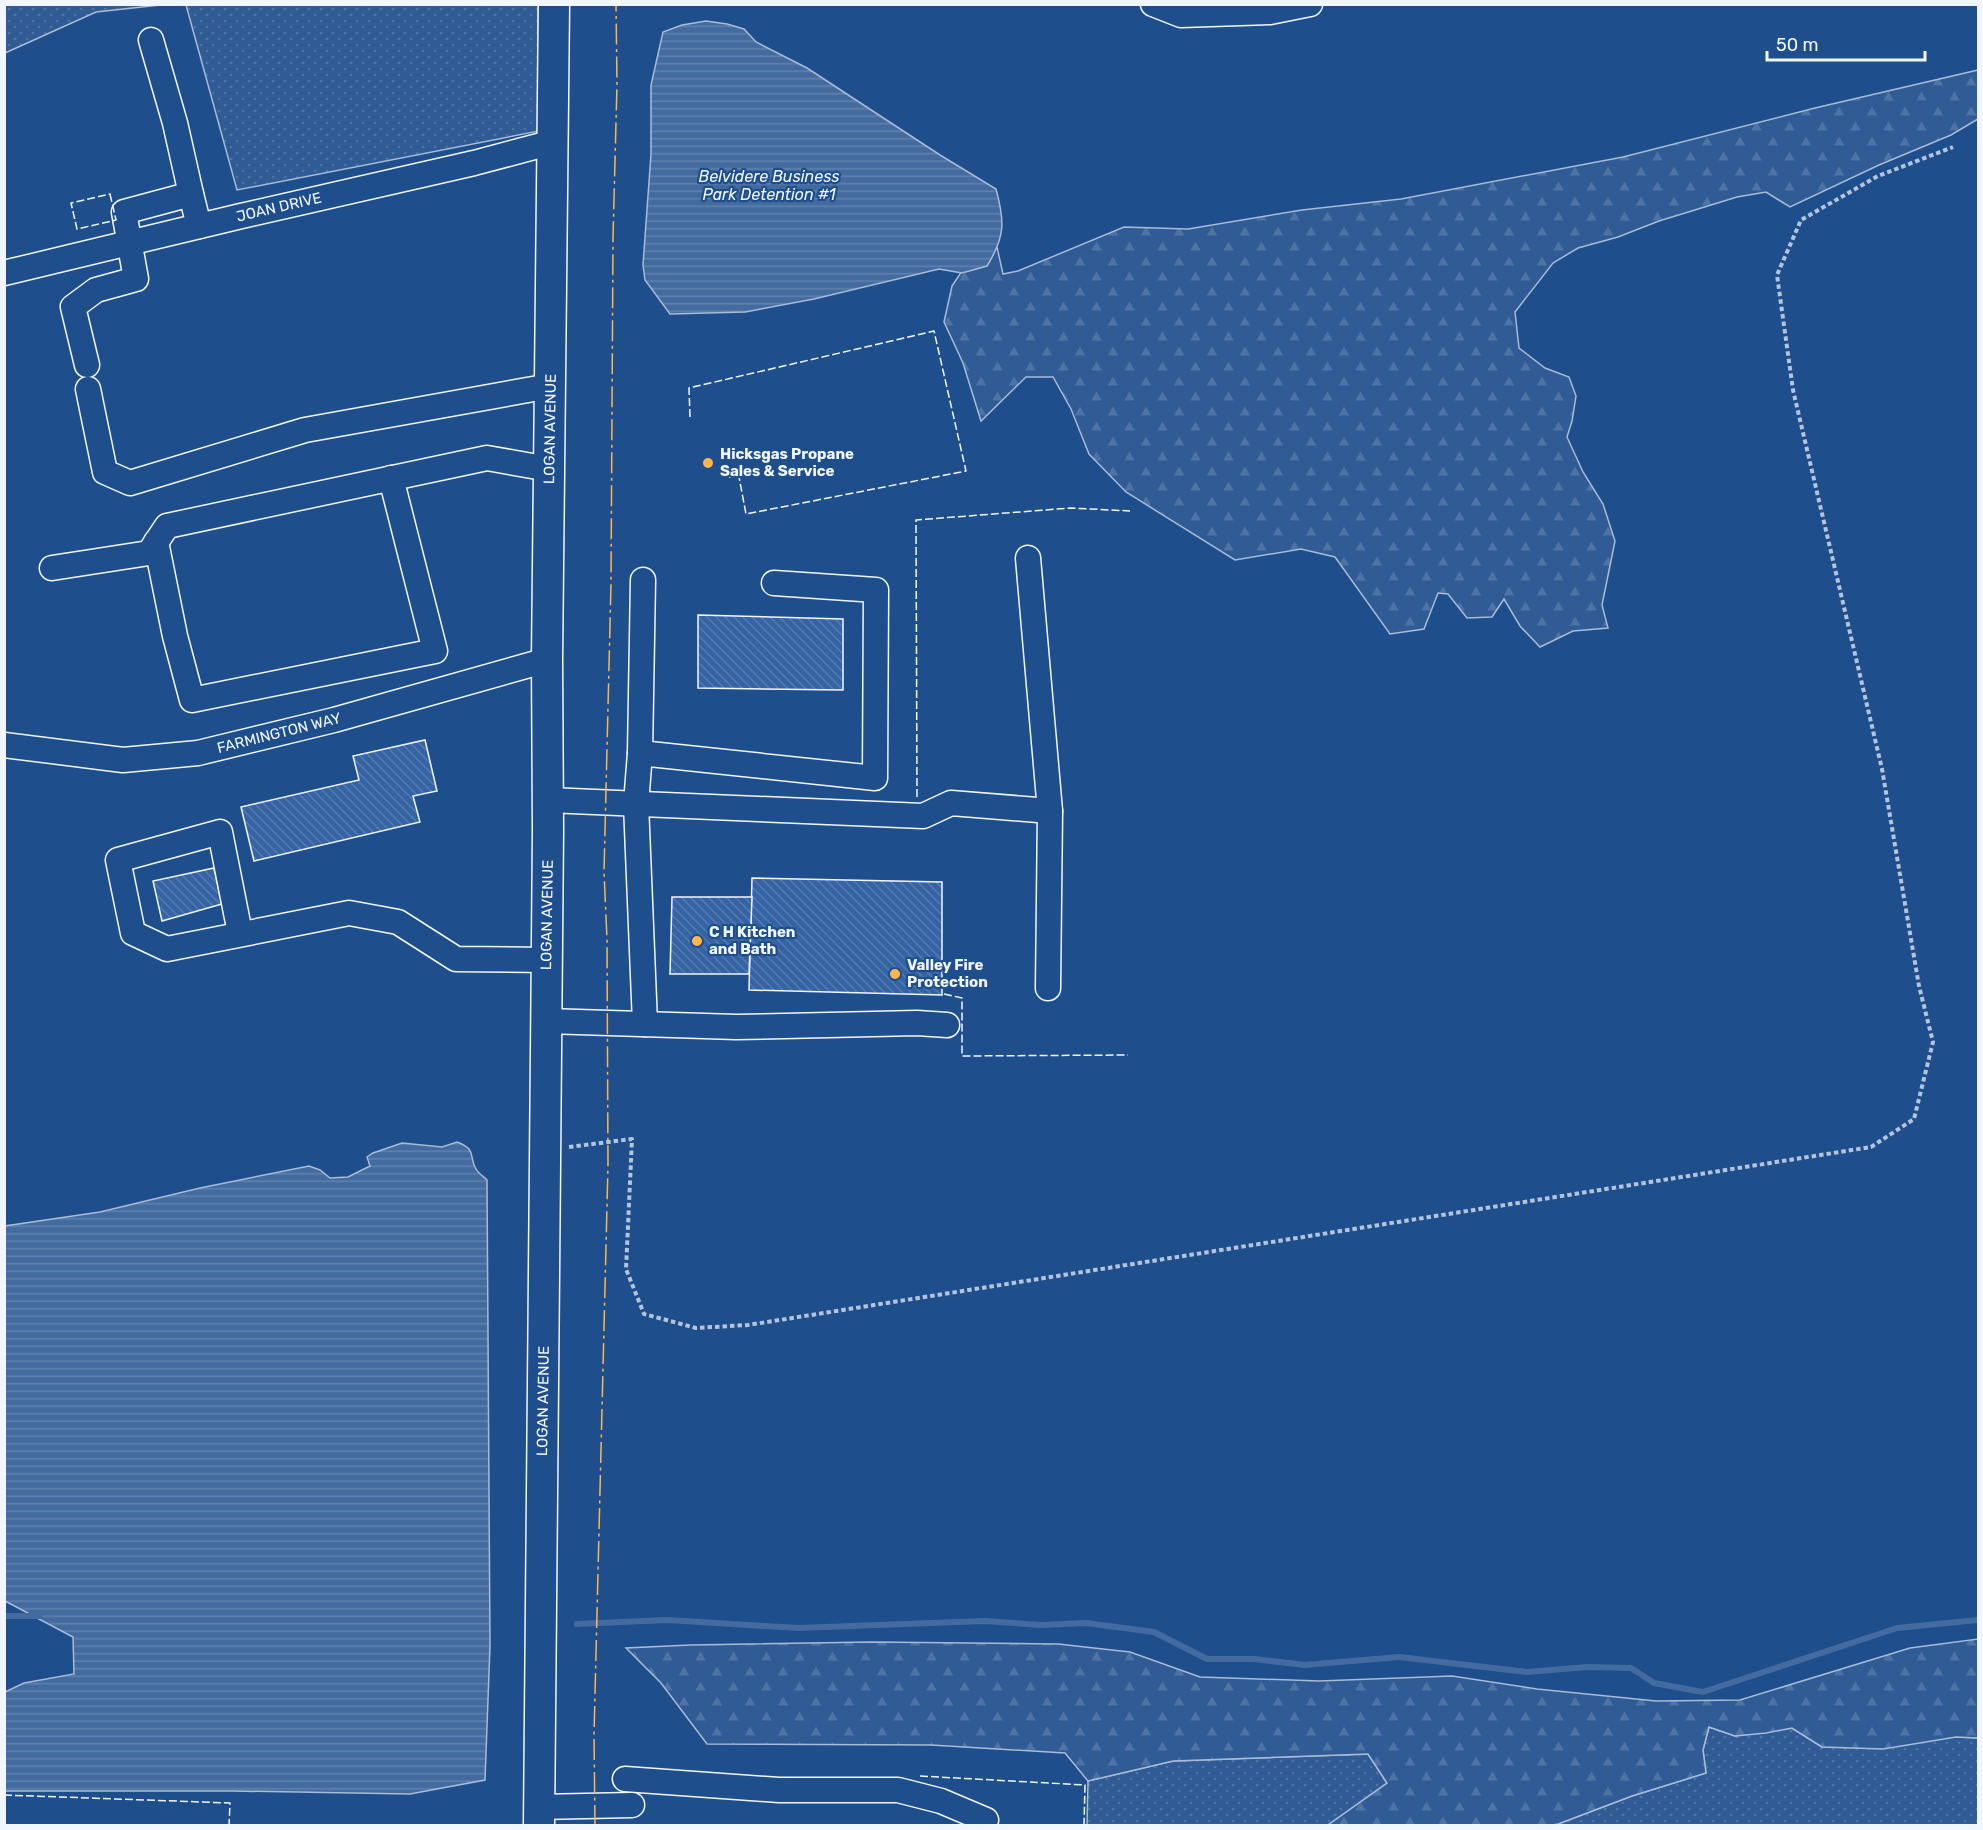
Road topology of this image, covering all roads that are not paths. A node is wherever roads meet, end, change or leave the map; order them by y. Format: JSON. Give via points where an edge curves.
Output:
{"nodes":[{"id":1,"x":554,"y":4,"type":"edge"},
{"id":2,"x":1153,"y":4,"type":"edge"},
{"id":3,"x":1310,"y":4,"type":"edge"},
{"id":4,"x":152,"y":40,"type":"dead end"},
{"id":5,"x":553,"y":142,"type":"junction"},
{"id":6,"x":191,"y":194,"type":"junction"},
{"id":7,"x":199,"y":226,"type":"junction"},
{"id":8,"x":129,"y":243,"type":"junction"},
{"id":9,"x":4,"y":273,"type":"edge"},
{"id":10,"x":87,"y":365,"type":"dead end"},
{"id":11,"x":550,"y":386,"type":"junction"},
{"id":12,"x":88,"y":389,"type":"dead end"},
{"id":13,"x":549,"y":469,"type":"junction"},
{"id":14,"x":391,"y":478,"type":"junction"},
{"id":15,"x":156,"y":542,"type":"junction"},
{"id":16,"x":1028,"y":558,"type":"dead end"},
{"id":17,"x":52,"y":568,"type":"dead end"},
{"id":18,"x":643,"y":580,"type":"dead end"},
{"id":19,"x":774,"y":583,"type":"dead end"},
{"id":20,"x":547,"y":660,"type":"junction"},
{"id":21,"x":4,"y":745,"type":"edge"},
{"id":22,"x":640,"y":753,"type":"junction"},
{"id":23,"x":548,"y":800,"type":"junction"},
{"id":24,"x":636,"y":804,"type":"junction"},
{"id":25,"x":1050,"y":811,"type":"junction"},
{"id":26,"x":240,"y":933,"type":"junction"},
{"id":27,"x":547,"y":960,"type":"junction"},
{"id":28,"x":1048,"y":988,"type":"dead end"},
{"id":29,"x":546,"y":1021,"type":"junction"},
{"id":30,"x":645,"y":1024,"type":"junction"},
{"id":31,"x":947,"y":1025,"type":"dead end"},
{"id":32,"x":626,"y":1779,"type":"dead end"},
{"id":33,"x":632,"y":1806,"type":"dead end"},
{"id":34,"x":539,"y":1816,"type":"edge"},
{"id":35,"x":986,"y":1820,"type":"dead end"}],
"edges":[{"from":1,"to":5,"type":"main road","name":"LOGAN AVENUE"},
{"from":2,"to":3,"type":"street","via":[[1181,15],[1270,12]]},
{"from":4,"to":6,"type":"street"},
{"from":5,"to":7,"type":"street","name":"JOAN DRIVE"},
{"from":5,"to":11,"type":"main road","name":"LOGAN AVENUE"},
{"from":6,"to":7,"type":"street"},
{"from":6,"to":8,"type":"street","via":[[124,212]]},
{"from":7,"to":8,"type":"street","name":"JOAN DRIVE"},
{"from":8,"to":9,"type":"street","name":"JOAN DRIVE"},
{"from":8,"to":10,"type":"street","via":[[136,279],[96,290],[73,307]]},
{"from":11,"to":12,"type":"street","via":[[304,430],[130,483],[105,472]]},
{"from":11,"to":13,"type":"main road","name":"LOGAN AVENUE"},
{"from":13,"to":14,"type":"street","via":[[487,458]]},
{"from":13,"to":20,"type":"main road","name":"LOGAN AVENUE"},
{"from":14,"to":15,"type":"street","via":[[167,526]]},
{"from":14,"to":15,"type":"street","via":[[435,651],[192,700]]},
{"from":15,"to":17,"type":"street","via":[[149,553]]},
{"from":16,"to":25,"type":"street"},
{"from":18,"to":22,"type":"street"},
{"from":19,"to":22,"type":"street","via":[[876,590],[875,778]]},
{"from":20,"to":21,"type":"street","name":"FARMINGTON WAY","via":[[334,720],[198,753],[123,760]]},
{"from":20,"to":23,"type":"main road","name":"LOGAN AVENUE"},
{"from":22,"to":24,"type":"street"},
{"from":23,"to":24,"type":"street"},
{"from":23,"to":27,"type":"main road","name":"LOGAN AVENUE"},
{"from":24,"to":25,"type":"street","via":[[923,816],[951,803]]},
{"from":24,"to":30,"type":"street"},
{"from":25,"to":28,"type":"street"},
{"from":26,"to":26,"type":"street","via":[[167,949],[133,933],[118,860],[220,832]]},
{"from":26,"to":27,"type":"street","via":[[349,913],[398,922],[456,959]]},
{"from":27,"to":29,"type":"main road","name":"LOGAN AVENUE"},
{"from":29,"to":30,"type":"street"},
{"from":29,"to":34,"type":"main road","name":"LOGAN AVENUE"},
{"from":30,"to":31,"type":"street"},
{"from":32,"to":35,"type":"street","via":[[779,1790],[898,1790],[941,1801]]},
{"from":33,"to":34,"type":"street"}]}
